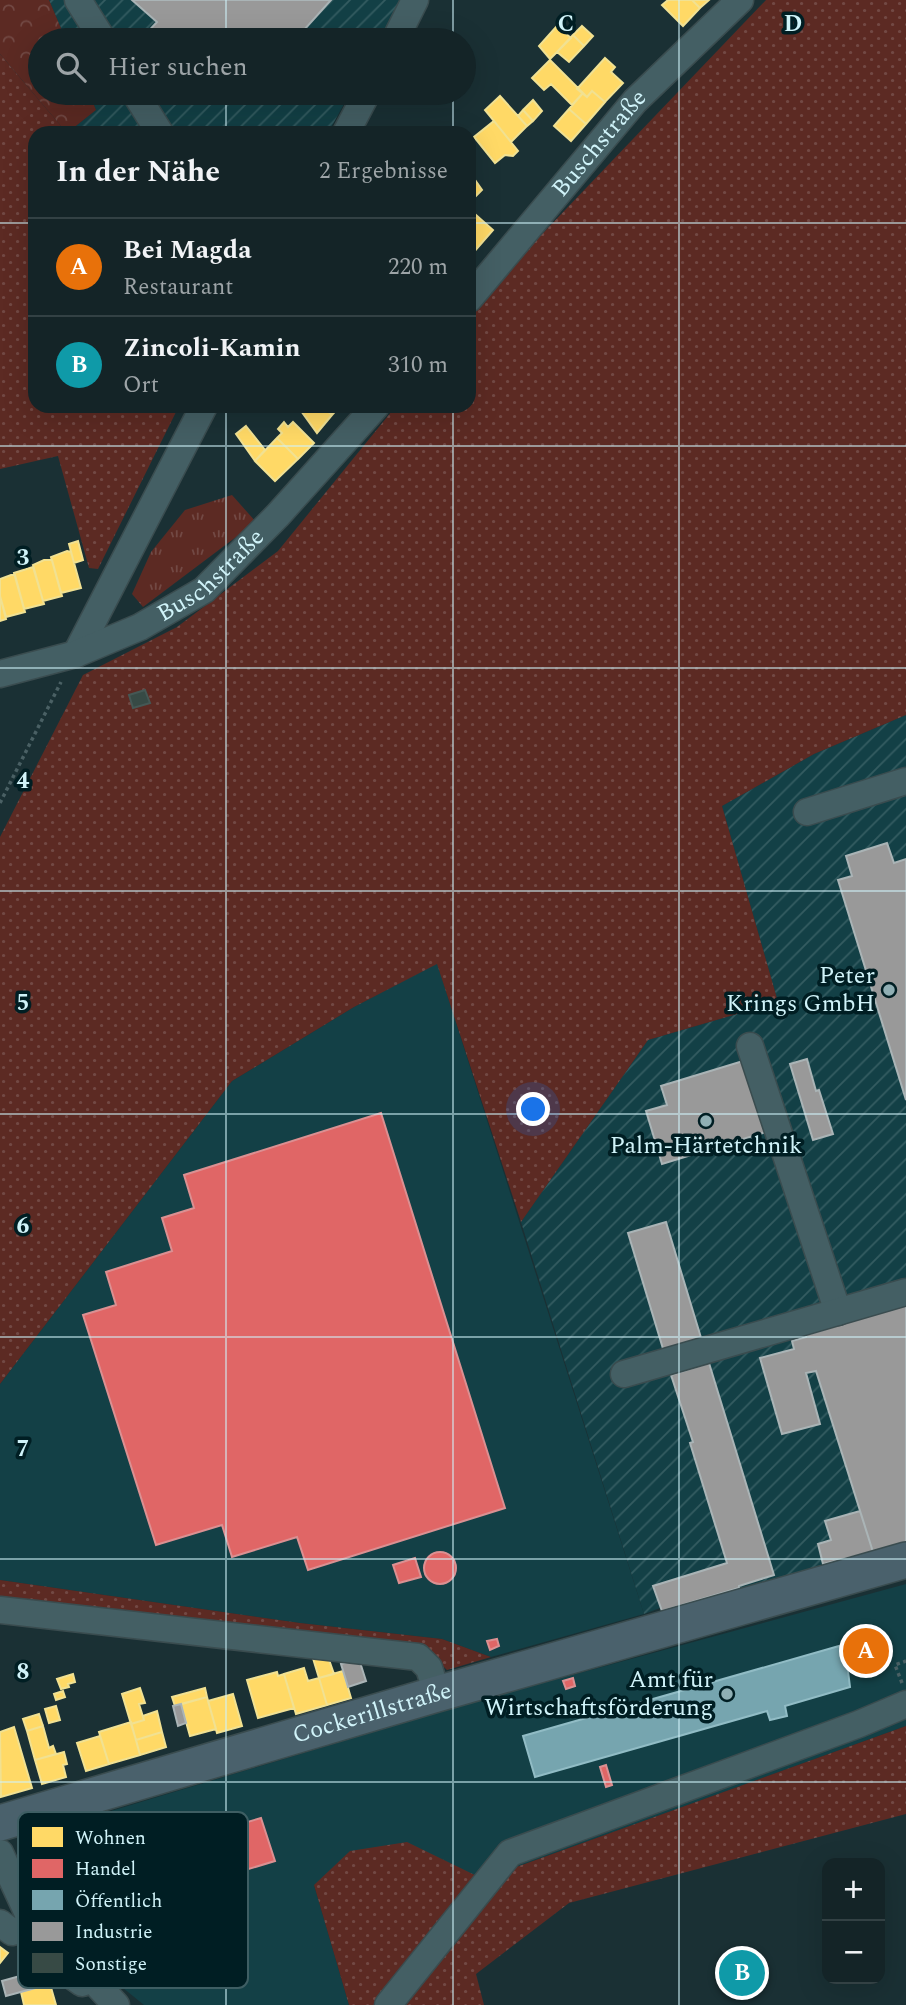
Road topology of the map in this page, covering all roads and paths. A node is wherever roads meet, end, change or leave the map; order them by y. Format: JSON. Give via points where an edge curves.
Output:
{"nodes":[{"id":1,"x":78,"y":0,"type":"edge"},
{"id":2,"x":415,"y":0,"type":"edge"},
{"id":3,"x":740,"y":0,"type":"edge"},
{"id":4,"x":96,"y":28,"type":"edge"},
{"id":5,"x":401,"y":28,"type":"edge"},
{"id":6,"x":142,"y":105,"type":"edge"},
{"id":7,"x":361,"y":105,"type":"edge"},
{"id":8,"x":156,"y":126,"type":"edge"},
{"id":9,"x":350,"y":126,"type":"edge"},
{"id":10,"x":476,"y":291,"type":"edge"},
{"id":11,"x":200,"y":413,"type":"edge"},
{"id":12,"x":370,"y":413,"type":"edge"},
{"id":13,"x":76,"y":654,"type":"junction"},
{"id":14,"x":0,"y":674,"type":"edge"},
{"id":15,"x":906,"y":780,"type":"edge"},
{"id":16,"x":0,"y":803,"type":"edge"},
{"id":17,"x":807,"y":812,"type":"dead end"},
{"id":18,"x":750,"y":1046,"type":"dead end"},
{"id":19,"x":906,"y":1292,"type":"edge"},
{"id":20,"x":838,"y":1311,"type":"junction"},
{"id":21,"x":624,"y":1374,"type":"dead end"},
{"id":22,"x":906,"y":1560,"type":"edge"},
{"id":23,"x":0,"y":1610,"type":"edge"},
{"id":24,"x":906,"y":1661,"type":"edge"},
{"id":25,"x":437,"y":1694,"type":"junction"},
{"id":26,"x":904,"y":1695,"type":"edge"},
{"id":27,"x":38,"y":1812,"type":"edge"},
{"id":28,"x":0,"y":1853,"type":"edge"},
{"id":29,"x":18,"y":1881,"type":"edge"},
{"id":30,"x":0,"y":1923,"type":"edge"},
{"id":31,"x":18,"y":1929,"type":"edge"},
{"id":32,"x":100,"y":1988,"type":"edge"},
{"id":33,"x":115,"y":2005,"type":"edge"},
{"id":34,"x":388,"y":2005,"type":"edge"}],
"edges":[{"from":1,"to":4,"type":"street"},
{"from":2,"to":5,"type":"street"},
{"from":3,"to":10,"type":"street","name":"Buschstraße","via":[[635,101]]},
{"from":6,"to":8,"type":"street"},
{"from":7,"to":9,"type":"street"},
{"from":11,"to":13,"type":"street"},
{"from":12,"to":13,"type":"street","name":"Buschstraße","via":[[204,590],[140,627]]},
{"from":13,"to":14,"type":"street","name":"Buschstraße"},
{"from":13,"to":16,"type":"path"},
{"from":15,"to":17,"type":"street"},
{"from":18,"to":20,"type":"street"},
{"from":19,"to":20,"type":"street"},
{"from":20,"to":21,"type":"street"},
{"from":22,"to":25,"type":"main road","name":"Cockerillstraße","via":[[622,1630]]},
{"from":23,"to":25,"type":"street","via":[[418,1657],[429,1668]]},
{"from":24,"to":26,"type":"path","via":[[895,1665]]},
{"from":25,"to":27,"type":"main road","name":"Cockerillstraße"},
{"from":26,"to":34,"type":"street","via":[[510,1853]]},
{"from":28,"to":29,"type":"street"},
{"from":30,"to":31,"type":"street","via":[[12,1931]]},
{"from":32,"to":33,"type":"street"}]}
